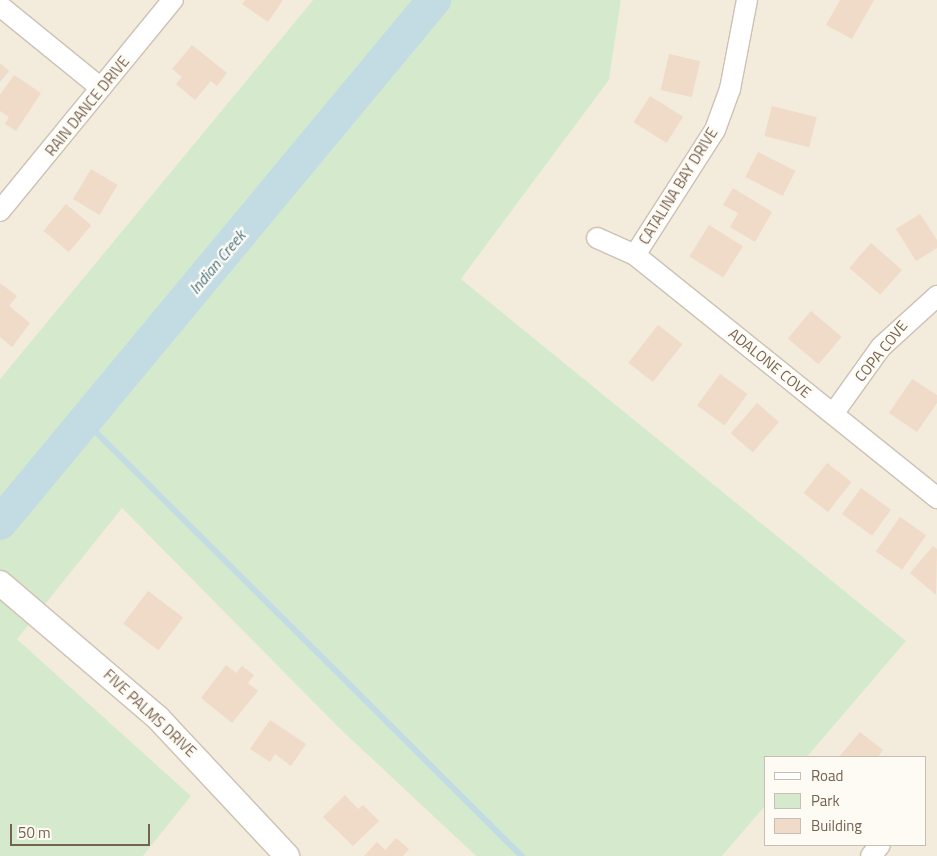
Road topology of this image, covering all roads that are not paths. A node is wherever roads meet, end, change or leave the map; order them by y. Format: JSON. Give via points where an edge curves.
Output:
{"nodes":[{"id":1,"x":173,"y":0,"type":"edge"},
{"id":2,"x":747,"y":0,"type":"edge"},
{"id":3,"x":0,"y":6,"type":"edge"},
{"id":4,"x":101,"y":88,"type":"junction"},
{"id":5,"x":0,"y":211,"type":"edge"},
{"id":6,"x":597,"y":238,"type":"dead end"},
{"id":7,"x":635,"y":255,"type":"junction"},
{"id":8,"x":937,"y":296,"type":"edge"},
{"id":9,"x":833,"y":414,"type":"junction"},
{"id":10,"x":937,"y":498,"type":"edge"},
{"id":11,"x":0,"y":583,"type":"edge"},
{"id":12,"x":879,"y":846,"type":"edge"},
{"id":13,"x":286,"y":855,"type":"edge"},
{"id":14,"x":871,"y":856,"type":"edge"}],
"edges":[{"from":1,"to":4,"type":"street","name":"RAIN DANCE DRIVE"},
{"from":2,"to":7,"type":"street","name":"CATALINA BAY DRIVE","via":[[730,89],[716,130]]},
{"from":3,"to":4,"type":"street"},
{"from":4,"to":5,"type":"street","name":"RAIN DANCE DRIVE"},
{"from":6,"to":7,"type":"street","name":"ADALONE COVE"},
{"from":7,"to":9,"type":"street","name":"ADALONE COVE"},
{"from":8,"to":9,"type":"street","name":"COPA COVE","via":[[881,347]]},
{"from":9,"to":10,"type":"street","name":"ADALONE COVE"},
{"from":11,"to":13,"type":"street","name":"FIVE PALMS DRIVE","via":[[158,718]]},
{"from":12,"to":14,"type":"street"}]}
